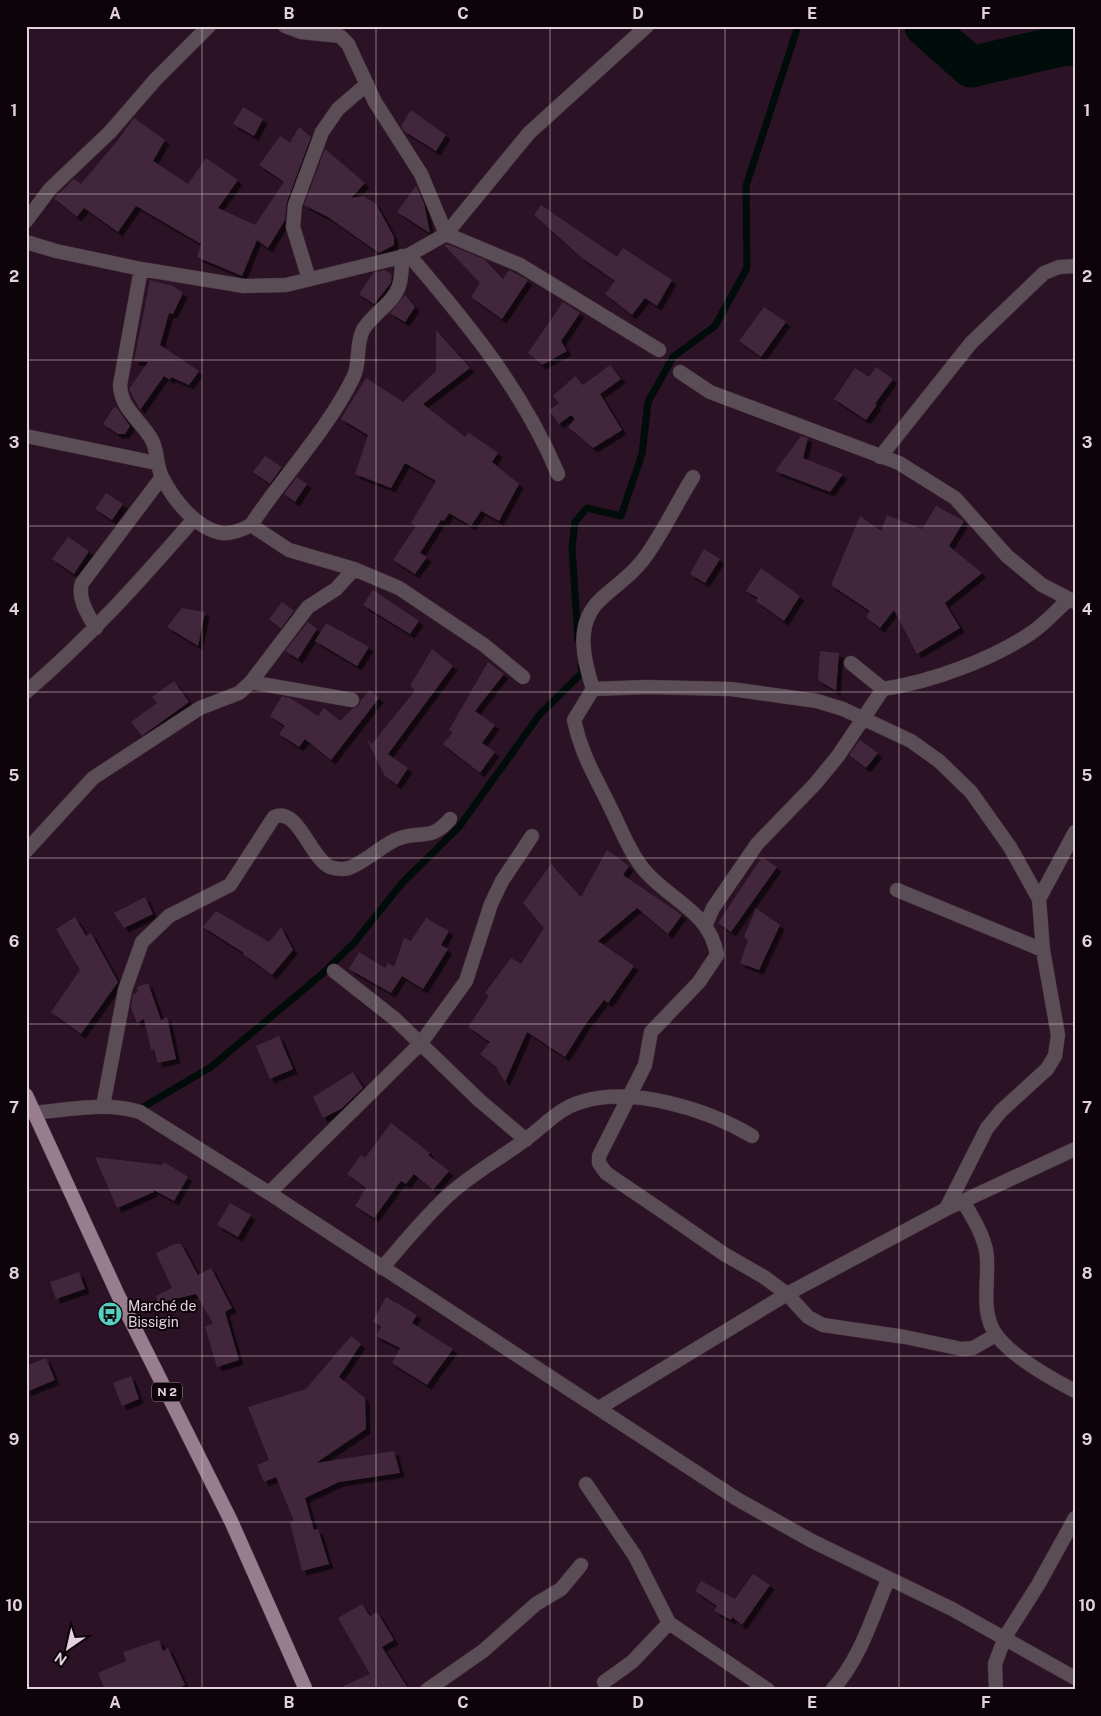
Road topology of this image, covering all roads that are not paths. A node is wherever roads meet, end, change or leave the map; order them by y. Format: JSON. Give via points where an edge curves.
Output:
{"nodes":[{"id":1,"x":209,"y":26,"type":"edge"},
{"id":2,"x":285,"y":26,"type":"edge"},
{"id":3,"x":647,"y":26,"type":"edge"},
{"id":4,"x":367,"y":84,"type":"junction"},
{"id":5,"x":26,"y":221,"type":"edge"},
{"id":6,"x":446,"y":234,"type":"junction"},
{"id":7,"x":26,"y":242,"type":"edge"},
{"id":8,"x":406,"y":256,"type":"junction"},
{"id":9,"x":1075,"y":266,"type":"edge"},
{"id":10,"x":141,"y":268,"type":"junction"},
{"id":11,"x":309,"y":279,"type":"junction"},
{"id":12,"x":659,"y":350,"type":"dead end"},
{"id":13,"x":680,"y":372,"type":"dead end"},
{"id":14,"x":26,"y":436,"type":"edge"},
{"id":15,"x":880,"y":457,"type":"junction"},
{"id":16,"x":156,"y":463,"type":"junction"},
{"id":17,"x":558,"y":474,"type":"dead end"},
{"id":18,"x":162,"y":477,"type":"junction"},
{"id":19,"x":693,"y":477,"type":"dead end"},
{"id":20,"x":194,"y":519,"type":"junction"},
{"id":21,"x":251,"y":525,"type":"junction"},
{"id":22,"x":354,"y":569,"type":"junction"},
{"id":23,"x":1071,"y":601,"type":"edge"},
{"id":24,"x":96,"y":628,"type":"junction"},
{"id":25,"x":851,"y":663,"type":"dead end"},
{"id":26,"x":523,"y":677,"type":"dead end"},
{"id":27,"x":251,"y":682,"type":"junction"},
{"id":28,"x":593,"y":689,"type":"junction"},
{"id":29,"x":883,"y":689,"type":"junction"},
{"id":30,"x":26,"y":692,"type":"edge"},
{"id":31,"x":352,"y":700,"type":"dead end"},
{"id":32,"x":863,"y":718,"type":"junction"},
{"id":33,"x":450,"y":819,"type":"dead end"},
{"id":34,"x":1075,"y":832,"type":"edge"},
{"id":35,"x":532,"y":836,"type":"dead end"},
{"id":36,"x":26,"y":851,"type":"edge"},
{"id":37,"x":897,"y":890,"type":"dead end"},
{"id":38,"x":1039,"y":899,"type":"junction"},
{"id":39,"x":706,"y":924,"type":"junction"},
{"id":40,"x":1043,"y":950,"type":"junction"},
{"id":41,"x":334,"y":971,"type":"dead end"},
{"id":42,"x":421,"y":1043,"type":"junction"},
{"id":43,"x":26,"y":1095,"type":"edge"},
{"id":44,"x":630,"y":1098,"type":"junction"},
{"id":45,"x":102,"y":1106,"type":"junction"},
{"id":46,"x":35,"y":1113,"type":"junction"},
{"id":47,"x":752,"y":1136,"type":"dead end"},
{"id":48,"x":526,"y":1140,"type":"junction"},
{"id":49,"x":1071,"y":1156,"type":"edge"},
{"id":50,"x":269,"y":1193,"type":"junction"},
{"id":51,"x":963,"y":1202,"type":"junction"},
{"id":52,"x":946,"y":1209,"type":"junction"},
{"id":53,"x":382,"y":1268,"type":"junction"},
{"id":54,"x":787,"y":1294,"type":"junction"},
{"id":55,"x":996,"y":1335,"type":"junction"},
{"id":56,"x":1075,"y":1391,"type":"edge"},
{"id":57,"x":599,"y":1408,"type":"junction"},
{"id":58,"x":586,"y":1484,"type":"dead end"},
{"id":59,"x":1075,"y":1518,"type":"edge"},
{"id":60,"x":581,"y":1565,"type":"dead end"},
{"id":61,"x":888,"y":1580,"type":"junction"},
{"id":62,"x":669,"y":1624,"type":"junction"},
{"id":63,"x":1005,"y":1637,"type":"junction"},
{"id":64,"x":1074,"y":1676,"type":"edge"},
{"id":65,"x":604,"y":1682,"type":"dead end"},
{"id":66,"x":306,"y":1690,"type":"edge"},
{"id":67,"x":427,"y":1690,"type":"edge"},
{"id":68,"x":768,"y":1690,"type":"edge"},
{"id":69,"x":832,"y":1690,"type":"edge"},
{"id":70,"x":996,"y":1690,"type":"edge"}],
"edges":[{"from":1,"to":5,"type":"street","via":[[155,80],[110,132],[50,189]]},
{"from":2,"to":4,"type":"street","via":[[300,32],[340,36],[348,44]]},
{"from":3,"to":6,"type":"street","via":[[529,133]]},
{"from":4,"to":6,"type":"street","via":[[421,174]]},
{"from":4,"to":11,"type":"street","via":[[338,109],[322,132],[295,204],[293,227]]},
{"from":6,"to":8,"type":"street"},
{"from":6,"to":12,"type":"street","via":[[520,264]]},
{"from":7,"to":10,"type":"street"},
{"from":8,"to":11,"type":"street"},
{"from":8,"to":17,"type":"street","via":[[481,342],[516,390]]},
{"from":8,"to":21,"type":"street","via":[[395,294],[360,336],[354,377],[325,427]]},
{"from":9,"to":15,"type":"street","via":[[1059,267],[1044,273],[971,343]]},
{"from":10,"to":11,"type":"street","via":[[244,286],[286,285]]},
{"from":10,"to":16,"type":"street","via":[[120,390],[125,407],[152,440]]},
{"from":13,"to":15,"type":"street","via":[[710,392]]},
{"from":14,"to":16,"type":"street"},
{"from":15,"to":23,"type":"street","via":[[899,464],[955,498],[1008,556],[1042,585]]},
{"from":16,"to":18,"type":"street"},
{"from":18,"to":20,"type":"street"},
{"from":18,"to":24,"type":"street","via":[[82,583],[81,597]]},
{"from":19,"to":28,"type":"street","via":[[649,552],[630,577],[597,604],[587,619],[583,658]]},
{"from":20,"to":21,"type":"street","via":[[221,533],[237,532]]},
{"from":20,"to":24,"type":"street"},
{"from":21,"to":22,"type":"street","via":[[289,550]]},
{"from":22,"to":26,"type":"street","via":[[399,588],[426,604]]},
{"from":22,"to":27,"type":"street","via":[[336,589],[308,607]]},
{"from":23,"to":29,"type":"street","via":[[1015,642],[941,675]]},
{"from":24,"to":30,"type":"street"},
{"from":25,"to":29,"type":"street"},
{"from":27,"to":31,"type":"street"},
{"from":27,"to":36,"type":"street","via":[[239,693],[200,708],[93,778]]},
{"from":28,"to":32,"type":"street","via":[[731,689],[817,701]]},
{"from":28,"to":39,"type":"street","via":[[574,720],[580,746],[591,770],[630,850],[645,871]]},
{"from":29,"to":32,"type":"street"},
{"from":32,"to":38,"type":"street","via":[[911,741],[971,792],[1010,847]]},
{"from":32,"to":39,"type":"street","via":[[838,756],[757,844]]},
{"from":33,"to":45,"type":"street","via":[[441,830],[427,835],[407,835],[349,868],[338,870],[326,865],[294,822],[286,816],[274,817],[230,885],[169,916],[142,942],[125,990]]},
{"from":34,"to":38,"type":"street"},
{"from":35,"to":42,"type":"street","via":[[491,904],[466,981]]},
{"from":37,"to":40,"type":"street"},
{"from":38,"to":40,"type":"street"},
{"from":39,"to":44,"type":"street","via":[[715,941],[717,956],[699,982],[651,1032],[645,1065]]},
{"from":40,"to":52,"type":"street","via":[[1058,1035],[1055,1056],[1047,1069],[987,1128]]},
{"from":41,"to":42,"type":"street"},
{"from":42,"to":48,"type":"street","via":[[479,1100]]},
{"from":42,"to":50,"type":"street"},
{"from":43,"to":46,"type":"main road","number":"N 2"},
{"from":44,"to":47,"type":"street","via":[[698,1110]]},
{"from":44,"to":48,"type":"street","via":[[581,1102],[562,1110]]},
{"from":44,"to":54,"type":"street","via":[[600,1156],[598,1163],[601,1168]]},
{"from":45,"to":46,"type":"street"},
{"from":45,"to":50,"type":"street","via":[[140,1112]]},
{"from":46,"to":66,"type":"main road","number":"N 2","via":[[118,1295],[231,1521]]},
{"from":48,"to":53,"type":"street","via":[[451,1192]]},
{"from":49,"to":51,"type":"street"},
{"from":50,"to":53,"type":"street"},
{"from":51,"to":52,"type":"street"},
{"from":51,"to":55,"type":"street","via":[[981,1231],[986,1251],[988,1315]]},
{"from":52,"to":54,"type":"street"},
{"from":53,"to":57,"type":"street"},
{"from":54,"to":55,"type":"street","via":[[808,1317],[844,1330],[904,1337],[962,1349],[973,1348]]},
{"from":54,"to":57,"type":"street"},
{"from":55,"to":56,"type":"street","via":[[1012,1350]]},
{"from":57,"to":61,"type":"street","via":[[737,1499]]},
{"from":58,"to":62,"type":"street","via":[[635,1556]]},
{"from":59,"to":63,"type":"street"},
{"from":60,"to":67,"type":"street","via":[[561,1589],[536,1604],[483,1651]]},
{"from":61,"to":63,"type":"street"},
{"from":61,"to":69,"type":"street","via":[[850,1667]]},
{"from":62,"to":65,"type":"street","via":[[632,1662]]},
{"from":62,"to":68,"type":"street"},
{"from":63,"to":64,"type":"street"},
{"from":63,"to":70,"type":"street","via":[[995,1664]]}]}
